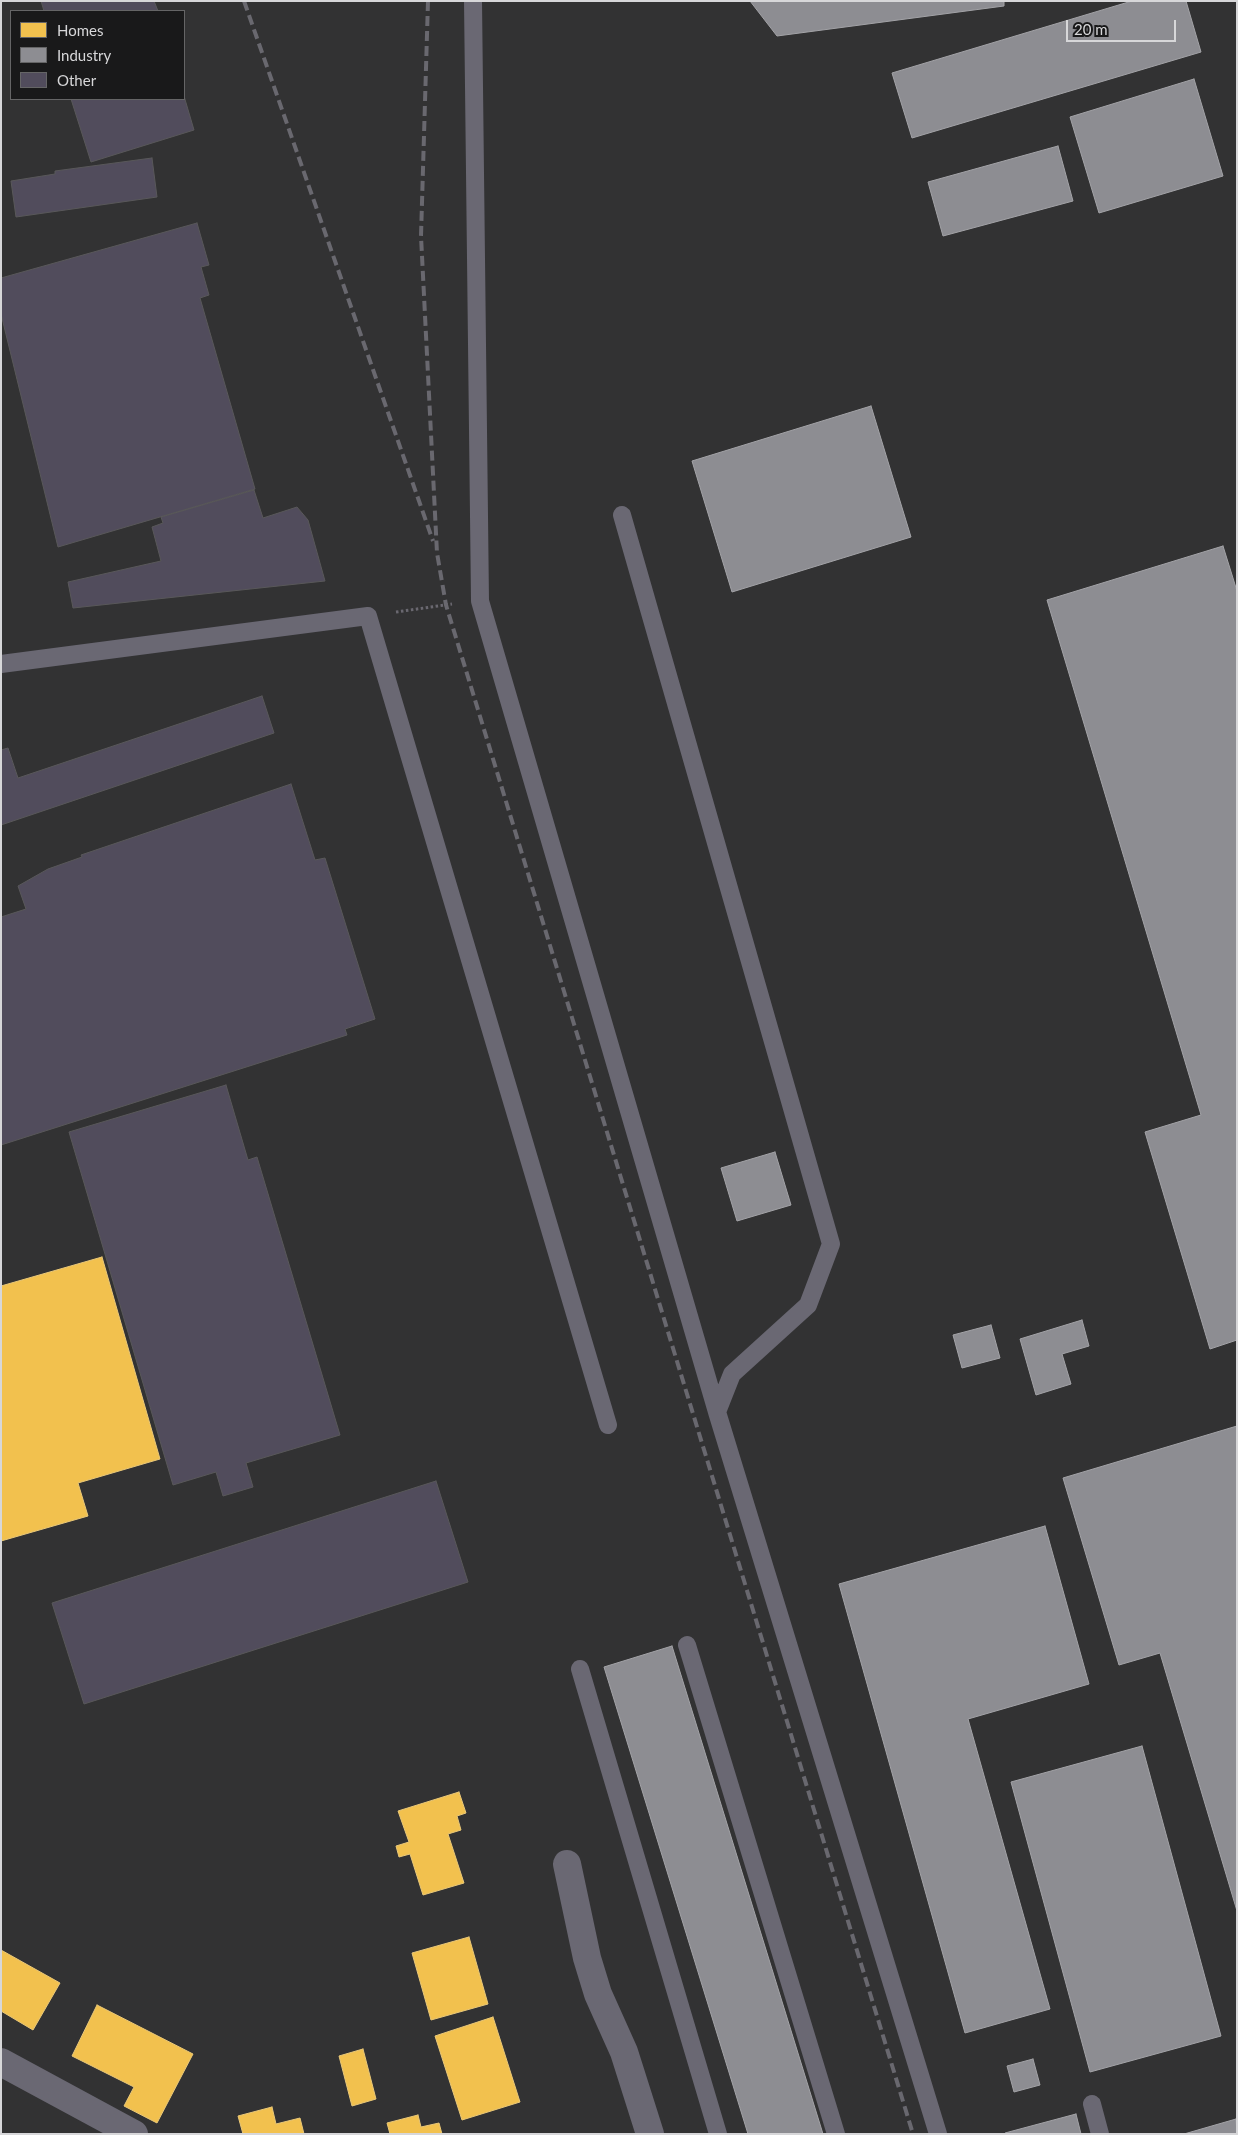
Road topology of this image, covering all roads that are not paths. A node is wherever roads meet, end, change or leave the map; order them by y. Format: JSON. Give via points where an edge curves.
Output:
{"nodes":[{"id":1,"x":473,"y":1,"type":"edge"},
{"id":2,"x":622,"y":515,"type":"dead end"},
{"id":3,"x":1,"y":664,"type":"edge"},
{"id":4,"x":717,"y":1412,"type":"junction"},
{"id":5,"x":608,"y":1425,"type":"dead end"},
{"id":6,"x":688,"y":1645,"type":"dead end"},
{"id":7,"x":580,"y":1669,"type":"dead end"},
{"id":8,"x":567,"y":1864,"type":"dead end"},
{"id":9,"x":1,"y":2062,"type":"edge"},
{"id":10,"x":1092,"y":2104,"type":"dead end"},
{"id":11,"x":134,"y":2134,"type":"edge"},
{"id":12,"x":650,"y":2134,"type":"edge"},
{"id":13,"x":718,"y":2134,"type":"edge"},
{"id":14,"x":836,"y":2134,"type":"edge"},
{"id":15,"x":938,"y":2134,"type":"edge"},
{"id":16,"x":1100,"y":2134,"type":"edge"}],
"edges":[{"from":1,"to":4,"type":"lane","via":[[480,601]]},
{"from":2,"to":4,"type":"lane","via":[[831,1244],[808,1306],[732,1374]]},
{"from":3,"to":5,"type":"lane","via":[[368,616]]},
{"from":4,"to":15,"type":"lane"},
{"from":6,"to":14,"type":"lane"},
{"from":7,"to":13,"type":"lane"},
{"from":8,"to":12,"type":"street","via":[[598,1994],[624,2052]]},
{"from":9,"to":11,"type":"street"},
{"from":10,"to":16,"type":"lane"}]}
